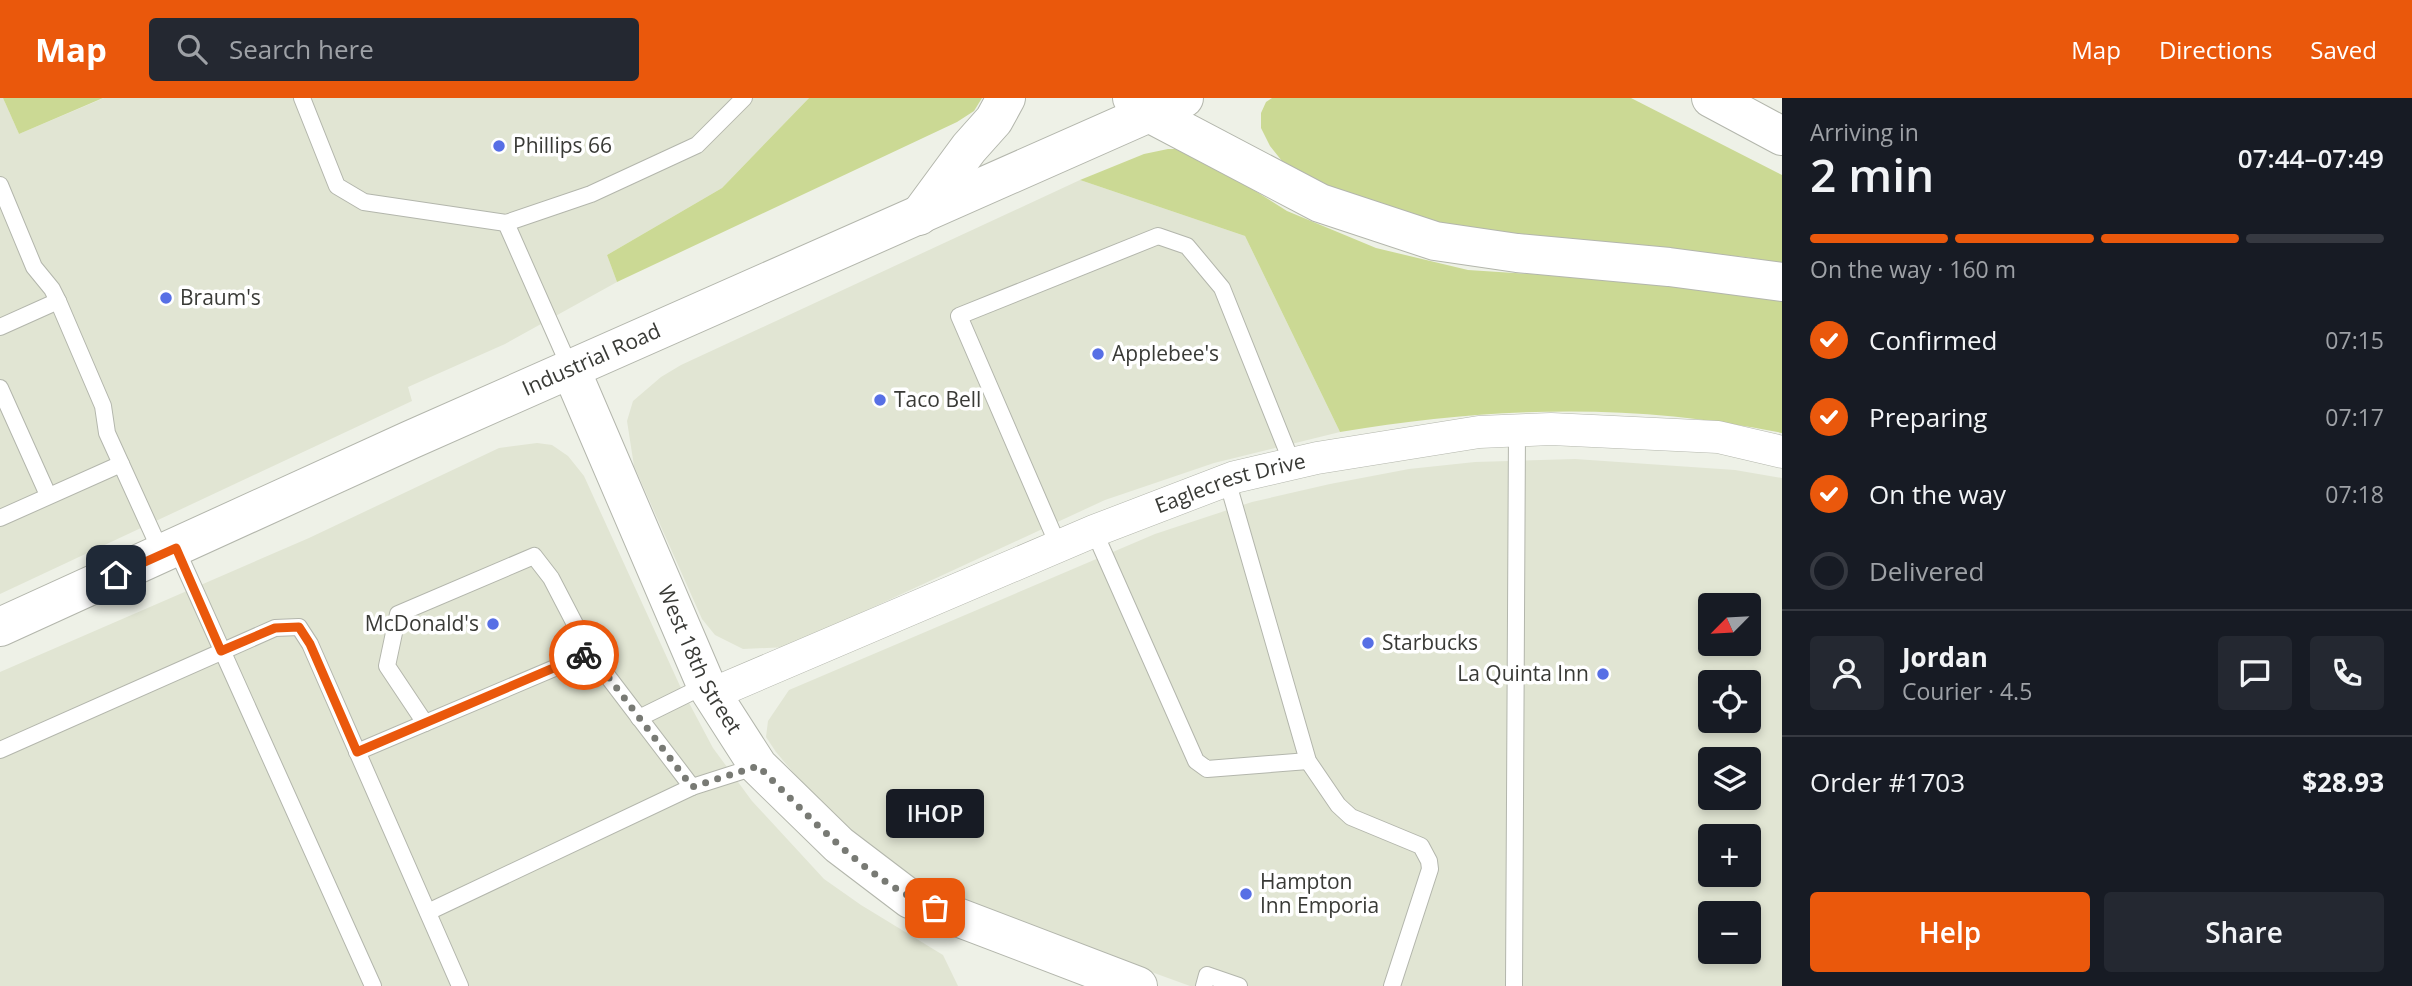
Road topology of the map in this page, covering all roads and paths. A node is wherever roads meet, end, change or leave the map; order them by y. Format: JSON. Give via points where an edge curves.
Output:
{"nodes":[{"id":1,"x":302,"y":98,"type":"edge"},
{"id":2,"x":744,"y":98,"type":"edge"},
{"id":3,"x":1006,"y":98,"type":"edge"},
{"id":4,"x":1184,"y":98,"type":"edge"},
{"id":5,"x":1711,"y":98,"type":"edge"},
{"id":6,"x":1141,"y":106,"type":"edge"},
{"id":7,"x":1782,"y":136,"type":"edge"},
{"id":8,"x":0,"y":186,"type":"edge"},
{"id":9,"x":919,"y":216,"type":"junction"},
{"id":10,"x":506,"y":223,"type":"junction"},
{"id":11,"x":1782,"y":282,"type":"edge"},
{"id":12,"x":58,"y":302,"type":"junction"},
{"id":13,"x":0,"y":327,"type":"edge"},
{"id":14,"x":571,"y":370,"type":"junction"},
{"id":15,"x":0,"y":388,"type":"edge"},
{"id":16,"x":1517,"y":430,"type":"junction"},
{"id":17,"x":1782,"y":452,"type":"edge"},
{"id":18,"x":1292,"y":463,"type":"junction"},
{"id":19,"x":121,"y":464,"type":"junction"},
{"id":20,"x":1227,"y":480,"type":"junction"},
{"id":21,"x":48,"y":495,"type":"junction"},
{"id":22,"x":0,"y":518,"type":"edge"},
{"id":23,"x":1094,"y":531,"type":"junction"},
{"id":24,"x":1058,"y":545,"type":"junction"},
{"id":25,"x":169,"y":551,"type":"junction"},
{"id":26,"x":0,"y":627,"type":"edge"},
{"id":27,"x":221,"y":651,"type":"junction"},
{"id":28,"x":590,"y":653,"type":"junction"},
{"id":29,"x":709,"y":689,"type":"junction"},
{"id":30,"x":639,"y":718,"type":"junction"},
{"id":31,"x":425,"y":723,"type":"junction"},
{"id":32,"x":0,"y":750,"type":"edge"},
{"id":33,"x":357,"y":752,"type":"junction"},
{"id":34,"x":1308,"y":761,"type":"junction"},
{"id":35,"x":758,"y":766,"type":"junction"},
{"id":36,"x":692,"y":787,"type":"junction"},
{"id":37,"x":428,"y":912,"type":"junction"},
{"id":38,"x":373,"y":986,"type":"edge"},
{"id":39,"x":460,"y":986,"type":"edge"},
{"id":40,"x":1138,"y":986,"type":"edge"},
{"id":41,"x":1204,"y":986,"type":"edge"},
{"id":42,"x":1239,"y":986,"type":"edge"},
{"id":43,"x":1392,"y":986,"type":"edge"},
{"id":44,"x":1514,"y":986,"type":"edge"}],
"edges":[{"from":1,"to":10,"type":"lane","via":[[337,186],[363,202]]},
{"from":2,"to":10,"type":"lane","via":[[697,145],[591,194]]},
{"from":3,"to":9,"type":"main road"},
{"from":4,"to":6,"type":"main road","name":"Industrial Road"},
{"from":5,"to":7,"type":"main road"},
{"from":6,"to":9,"type":"main road","name":"Industrial Road"},
{"from":6,"to":11,"type":"main road","via":[[1320,203],[1435,241]]},
{"from":8,"to":12,"type":"lane","via":[[34,267]]},
{"from":9,"to":14,"type":"main road","name":"Industrial Road"},
{"from":10,"to":14,"type":"lane"},
{"from":12,"to":13,"type":"lane"},
{"from":12,"to":19,"type":"lane","via":[[103,406],[107,433]]},
{"from":14,"to":25,"type":"main road","name":"Industrial Road"},
{"from":14,"to":29,"type":"main road","name":"West 18th Street"},
{"from":15,"to":21,"type":"lane"},
{"from":16,"to":17,"type":"street","name":"Eaglecrest Drive","via":[[1718,437]]},
{"from":16,"to":18,"type":"street","name":"Eaglecrest Drive","via":[[1479,432]]},
{"from":16,"to":44,"type":"lane"},
{"from":18,"to":20,"type":"street","name":"Eaglecrest Drive"},
{"from":18,"to":24,"type":"lane","via":[[1222,288],[1188,246],[1158,236],[959,316]]},
{"from":19,"to":21,"type":"lane"},
{"from":19,"to":25,"type":"lane"},
{"from":20,"to":23,"type":"street","name":"Eaglecrest Drive"},
{"from":20,"to":34,"type":"lane"},
{"from":21,"to":22,"type":"lane"},
{"from":23,"to":24,"type":"street","name":"Eaglecrest Drive"},
{"from":23,"to":34,"type":"lane","via":[[1196,761],[1207,769]]},
{"from":24,"to":29,"type":"street","name":"Eaglecrest Drive"},
{"from":25,"to":26,"type":"main road","name":"Industrial Road"},
{"from":25,"to":27,"type":"lane"},
{"from":27,"to":32,"type":"lane"},
{"from":27,"to":33,"type":"lane","via":[[275,628],[299,627]]},
{"from":27,"to":38,"type":"lane"},
{"from":28,"to":30,"type":"lane"},
{"from":28,"to":31,"type":"lane"},
{"from":28,"to":31,"type":"lane","via":[[551,578],[534,556],[509,566],[398,614],[387,666]]},
{"from":29,"to":30,"type":"lane"},
{"from":29,"to":35,"type":"main road","name":"West 18th Street"},
{"from":30,"to":36,"type":"lane"},
{"from":31,"to":33,"type":"lane"},
{"from":33,"to":37,"type":"lane"},
{"from":34,"to":43,"type":"lane","via":[[1351,817],[1421,846],[1429,861]]},
{"from":35,"to":36,"type":"lane"},
{"from":35,"to":40,"type":"main road","name":"West 18th Street","via":[[839,845],[910,899]]},
{"from":36,"to":37,"type":"lane"},
{"from":37,"to":39,"type":"lane"},
{"from":41,"to":42,"type":"lane","via":[[1207,975]]}]}
